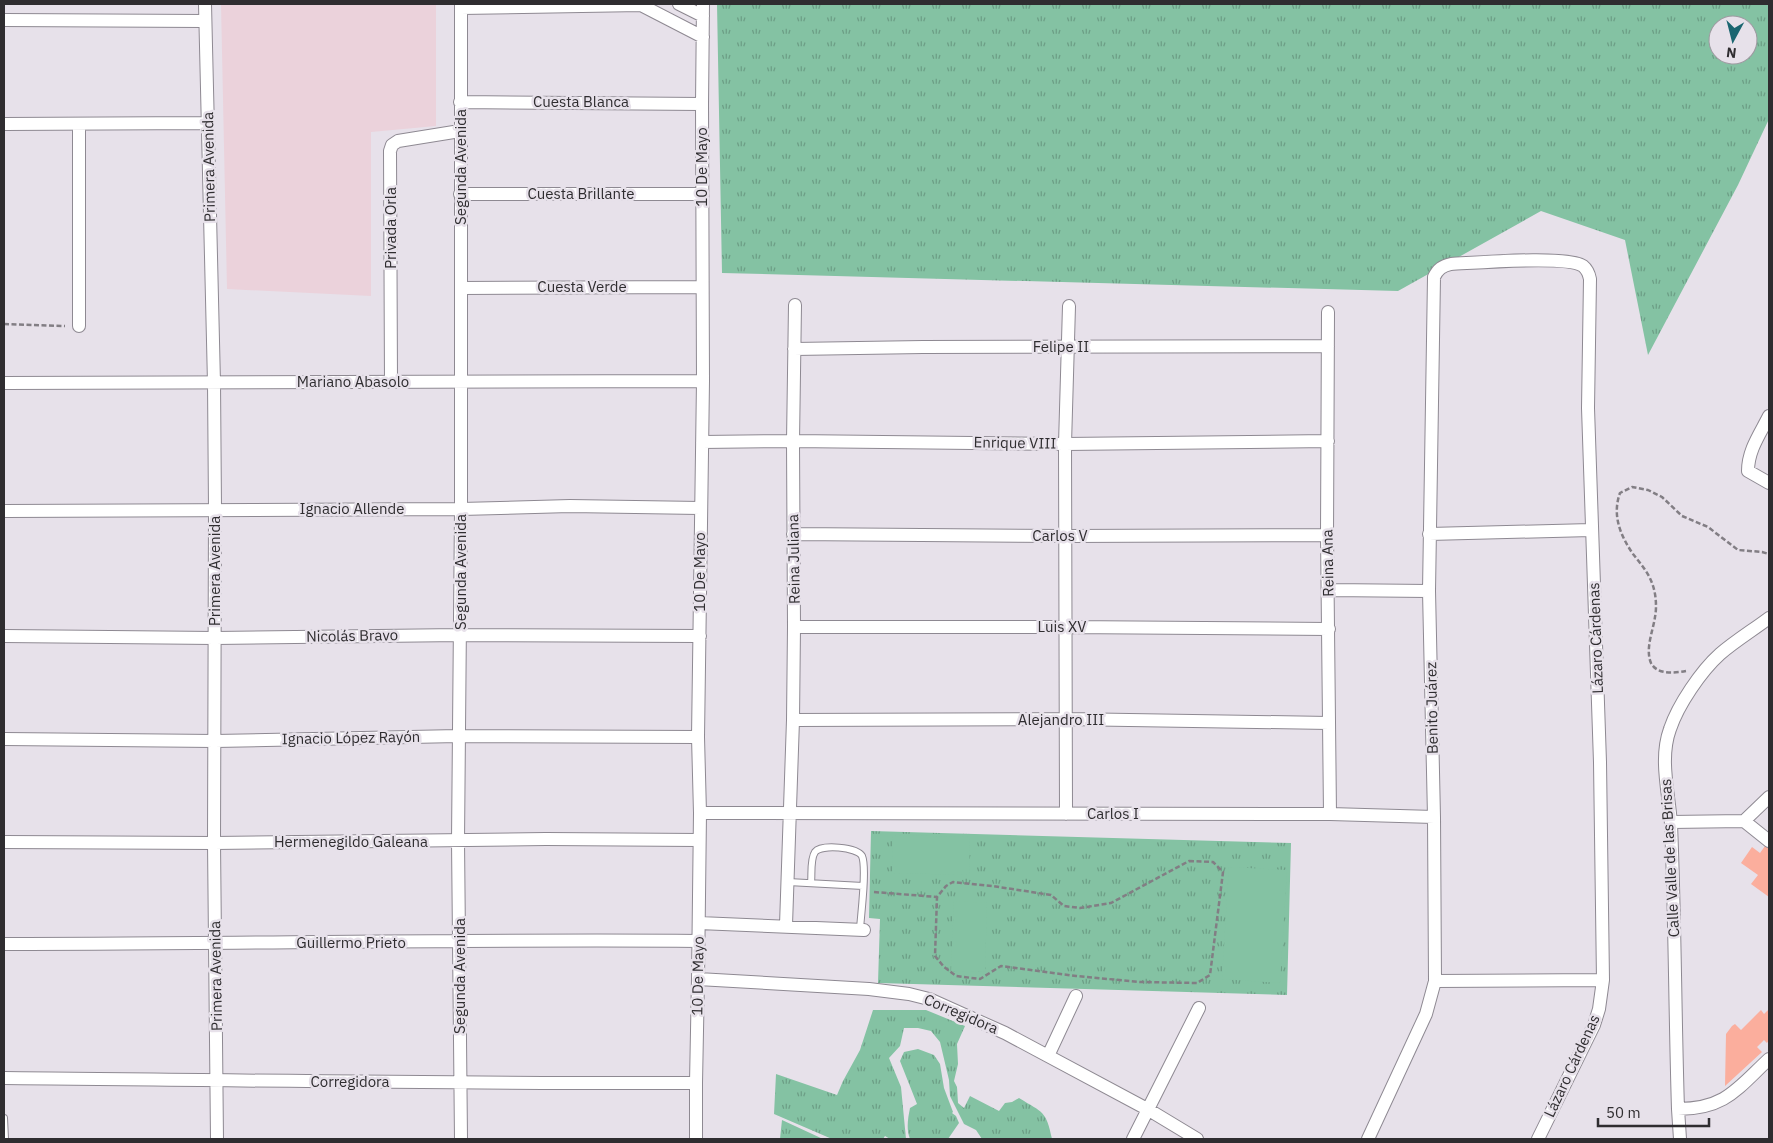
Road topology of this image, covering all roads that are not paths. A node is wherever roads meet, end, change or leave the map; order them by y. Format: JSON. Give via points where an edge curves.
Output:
{"nodes":[{"id":1,"x":205,"y":4,"type":"edge"},
{"id":2,"x":640,"y":4,"type":"edge"},
{"id":3,"x":679,"y":4,"type":"edge"},
{"id":4,"x":461,"y":6,"type":"edge"},
{"id":5,"x":703,"y":10,"type":"edge"},
{"id":6,"x":4,"y":20,"type":"edge"},
{"id":7,"x":205,"y":20,"type":"junction"},
{"id":8,"x":703,"y":37,"type":"junction"},
{"id":9,"x":460,"y":102,"type":"junction"},
{"id":10,"x":702,"y":104,"type":"junction"},
{"id":11,"x":208,"y":123,"type":"junction"},
{"id":12,"x":4,"y":124,"type":"edge"},
{"id":13,"x":79,"y":125,"type":"junction"},
{"id":14,"x":460,"y":130,"type":"junction"},
{"id":15,"x":460,"y":194,"type":"junction"},
{"id":16,"x":702,"y":194,"type":"junction"},
{"id":17,"x":1442,"y":266,"type":"joint"},
{"id":18,"x":702,"y":287,"type":"junction"},
{"id":19,"x":461,"y":288,"type":"junction"},
{"id":20,"x":795,"y":305,"type":"dead end"},
{"id":21,"x":1069,"y":306,"type":"dead end"},
{"id":22,"x":1328,"y":312,"type":"dead end"},
{"id":23,"x":80,"y":326,"type":"road end"},
{"id":24,"x":1328,"y":346,"type":"junction"},
{"id":25,"x":1067,"y":347,"type":"junction"},
{"id":26,"x":794,"y":349,"type":"junction"},
{"id":27,"x":702,"y":381,"type":"junction"},
{"id":28,"x":391,"y":382,"type":"junction"},
{"id":29,"x":460,"y":382,"type":"junction"},
{"id":30,"x":4,"y":383,"type":"edge"},
{"id":31,"x":214,"y":383,"type":"junction"},
{"id":32,"x":1769,"y":416,"type":"edge"},
{"id":33,"x":792,"y":441,"type":"junction"},
{"id":34,"x":1328,"y":441,"type":"junction"},
{"id":35,"x":702,"y":442,"type":"junction"},
{"id":36,"x":1065,"y":444,"type":"junction"},
{"id":37,"x":1769,"y":483,"type":"edge"},
{"id":38,"x":700,"y":508,"type":"junction"},
{"id":39,"x":216,"y":509,"type":"junction"},
{"id":40,"x":461,"y":509,"type":"junction"},
{"id":41,"x":4,"y":511,"type":"edge"},
{"id":42,"x":1591,"y":530,"type":"junction"},
{"id":43,"x":793,"y":534,"type":"junction"},
{"id":44,"x":1328,"y":534,"type":"junction"},
{"id":45,"x":1429,"y":534,"type":"junction"},
{"id":46,"x":1066,"y":536,"type":"junction"},
{"id":47,"x":1329,"y":590,"type":"junction"},
{"id":48,"x":1429,"y":591,"type":"junction"},
{"id":49,"x":1769,"y":618,"type":"edge"},
{"id":50,"x":794,"y":627,"type":"junction"},
{"id":51,"x":1066,"y":627,"type":"junction"},
{"id":52,"x":1329,"y":629,"type":"junction"},
{"id":53,"x":460,"y":635,"type":"junction"},
{"id":54,"x":4,"y":636,"type":"edge"},
{"id":55,"x":700,"y":636,"type":"junction"},
{"id":56,"x":215,"y":638,"type":"junction"},
{"id":57,"x":1066,"y":719,"type":"junction"},
{"id":58,"x":793,"y":720,"type":"junction"},
{"id":59,"x":1329,"y":722,"type":"junction"},
{"id":60,"x":458,"y":736,"type":"junction"},
{"id":61,"x":698,"y":737,"type":"junction"},
{"id":62,"x":4,"y":739,"type":"edge"},
{"id":63,"x":215,"y":741,"type":"junction"},
{"id":64,"x":1769,"y":797,"type":"edge"},
{"id":65,"x":700,"y":814,"type":"junction"},
{"id":66,"x":791,"y":814,"type":"junction"},
{"id":67,"x":1066,"y":814,"type":"junction"},
{"id":68,"x":1330,"y":814,"type":"junction"},
{"id":69,"x":1434,"y":817,"type":"junction"},
{"id":70,"x":1744,"y":821,"type":"junction"},
{"id":71,"x":1671,"y":822,"type":"junction"},
{"id":72,"x":699,"y":840,"type":"junction"},
{"id":73,"x":458,"y":841,"type":"junction"},
{"id":74,"x":1769,"y":841,"type":"edge"},
{"id":75,"x":4,"y":842,"type":"edge"},
{"id":76,"x":214,"y":843,"type":"junction"},
{"id":77,"x":788,"y":882,"type":"junction"},
{"id":78,"x":811,"y":883,"type":"junction"},
{"id":79,"x":863,"y":888,"type":"junction"},
{"id":80,"x":699,"y":923,"type":"junction"},
{"id":81,"x":786,"y":925,"type":"junction"},
{"id":82,"x":862,"y":930,"type":"joint"},
{"id":83,"x":699,"y":941,"type":"junction"},
{"id":84,"x":460,"y":942,"type":"junction"},
{"id":85,"x":4,"y":944,"type":"edge"},
{"id":86,"x":216,"y":944,"type":"junction"},
{"id":87,"x":698,"y":979,"type":"junction"},
{"id":88,"x":1603,"y":980,"type":"junction"},
{"id":89,"x":1435,"y":981,"type":"junction"},
{"id":90,"x":1076,"y":996,"type":"dead end"},
{"id":91,"x":1199,"y":1008,"type":"dead end"},
{"id":92,"x":1048,"y":1056,"type":"junction"},
{"id":93,"x":1769,"y":1060,"type":"edge"},
{"id":94,"x":4,"y":1078,"type":"edge"},
{"id":95,"x":217,"y":1082,"type":"junction"},
{"id":96,"x":460,"y":1082,"type":"junction"},
{"id":97,"x":696,"y":1083,"type":"junction"},
{"id":98,"x":1678,"y":1109,"type":"junction"},
{"id":99,"x":1149,"y":1110,"type":"junction"},
{"id":100,"x":4,"y":1118,"type":"edge"},
{"id":101,"x":5,"y":1139,"type":"edge"},
{"id":102,"x":217,"y":1139,"type":"edge"},
{"id":103,"x":461,"y":1139,"type":"edge"},
{"id":104,"x":696,"y":1139,"type":"edge"},
{"id":105,"x":1133,"y":1139,"type":"edge"},
{"id":106,"x":1196,"y":1139,"type":"edge"},
{"id":107,"x":1368,"y":1139,"type":"edge"},
{"id":108,"x":1538,"y":1139,"type":"edge"},
{"id":109,"x":1680,"y":1139,"type":"edge"}],
"edges":[{"from":1,"to":7,"type":"street","name":"Primera Avenida"},
{"from":2,"to":4,"type":"street"},
{"from":2,"to":8,"type":"street"},
{"from":3,"to":5,"type":"street"},
{"from":4,"to":9,"type":"street","name":"Segunda Avenida"},
{"from":5,"to":8,"type":"street","name":"10 De Mayo"},
{"from":6,"to":7,"type":"street"},
{"from":7,"to":11,"type":"street","name":"Primera Avenida"},
{"from":8,"to":10,"type":"street","name":"10 De Mayo"},
{"from":9,"to":10,"type":"street","name":"Cuesta Blanca"},
{"from":9,"to":14,"type":"street","name":"Segunda Avenida"},
{"from":10,"to":16,"type":"street","name":"10 De Mayo"},
{"from":11,"to":13,"type":"street"},
{"from":11,"to":31,"type":"street","name":"Primera Avenida"},
{"from":12,"to":13,"type":"street"},
{"from":13,"to":23,"type":"street"},
{"from":14,"to":15,"type":"street","name":"Segunda Avenida"},
{"from":14,"to":28,"type":"street","name":"Privada Orla","via":[[398,140],[390,151]]},
{"from":15,"to":16,"type":"street","name":"Cuesta Brillante"},
{"from":15,"to":19,"type":"street","name":"Segunda Avenida"},
{"from":16,"to":18,"type":"street","name":"10 De Mayo"},
{"from":17,"to":42,"type":"street","name":"Lázaro Cárdenas","via":[[1518,260],[1568,262],[1582,265],[1588,271]]},
{"from":17,"to":45,"type":"street","name":"Benito Juárez","via":[[1434,277],[1433,291]]},
{"from":18,"to":19,"type":"street","name":"Cuesta Verde"},
{"from":18,"to":27,"type":"street","name":"10 De Mayo"},
{"from":19,"to":29,"type":"street","name":"Segunda Avenida"},
{"from":20,"to":26,"type":"street","name":"Reina Juliana"},
{"from":21,"to":25,"type":"street"},
{"from":22,"to":24,"type":"street","name":"Reina Ana"},
{"from":24,"to":25,"type":"street","name":"Felipe II"},
{"from":24,"to":34,"type":"street","name":"Reina Ana"},
{"from":25,"to":26,"type":"street","name":"Felipe II"},
{"from":25,"to":36,"type":"street"},
{"from":26,"to":33,"type":"street","name":"Reina Juliana"},
{"from":27,"to":29,"type":"street","name":"Mariano Abasolo"},
{"from":27,"to":35,"type":"street","name":"10 De Mayo"},
{"from":28,"to":29,"type":"street","name":"Mariano Abasolo"},
{"from":28,"to":31,"type":"street","name":"Mariano Abasolo"},
{"from":29,"to":40,"type":"street","name":"Segunda Avenida"},
{"from":30,"to":31,"type":"street","name":"Mariano Abasolo"},
{"from":31,"to":39,"type":"street","name":"Primera Avenida"},
{"from":32,"to":37,"type":"street","via":[[1748,459],[1748,471]]},
{"from":33,"to":35,"type":"street","name":"Enrique VIII"},
{"from":33,"to":36,"type":"street","name":"Enrique VIII"},
{"from":33,"to":43,"type":"street","name":"Reina Juliana"},
{"from":34,"to":36,"type":"street","name":"Enrique VIII"},
{"from":34,"to":44,"type":"street","name":"Reina Ana"},
{"from":35,"to":38,"type":"street","name":"10 De Mayo"},
{"from":36,"to":46,"type":"street"},
{"from":38,"to":40,"type":"street","name":"Ignacio Allende","via":[[570,506]]},
{"from":38,"to":55,"type":"street","name":"10 De Mayo"},
{"from":39,"to":40,"type":"street","name":"Ignacio Allende"},
{"from":39,"to":41,"type":"street","name":"Ignacio Allende"},
{"from":39,"to":56,"type":"street","name":"Primera Avenida"},
{"from":40,"to":53,"type":"street","name":"Segunda Avenida"},
{"from":42,"to":45,"type":"street"},
{"from":42,"to":88,"type":"street","name":"Lázaro Cárdenas","via":[[1600,762]]},
{"from":43,"to":46,"type":"street","name":"Carlos V"},
{"from":43,"to":50,"type":"street","name":"Reina Juliana"},
{"from":44,"to":46,"type":"street","name":"Carlos V"},
{"from":44,"to":47,"type":"street","name":"Reina Ana"},
{"from":45,"to":48,"type":"street","name":"Benito Juárez"},
{"from":46,"to":51,"type":"street"},
{"from":47,"to":48,"type":"street"},
{"from":47,"to":52,"type":"street","name":"Reina Ana"},
{"from":48,"to":69,"type":"street","name":"Benito Juárez"},
{"from":49,"to":71,"type":"street","name":"Calle Valle de las Brisas","via":[[1720,654],[1705,670],[1676,716],[1670,729],[1665,760]]},
{"from":50,"to":51,"type":"street","name":"Luis XV"},
{"from":50,"to":58,"type":"street","name":"Reina Juliana"},
{"from":51,"to":52,"type":"street","name":"Luis XV"},
{"from":51,"to":57,"type":"street"},
{"from":52,"to":59,"type":"street","name":"Reina Ana"},
{"from":53,"to":55,"type":"street","name":"Nicolás Bravo"},
{"from":53,"to":56,"type":"street","name":"Nicolás Bravo"},
{"from":53,"to":60,"type":"street","name":"Segunda Avenida"},
{"from":54,"to":56,"type":"street","name":"Nicolás Bravo"},
{"from":55,"to":61,"type":"street","name":"10 De Mayo"},
{"from":56,"to":63,"type":"street","name":"Primera Avenida"},
{"from":57,"to":58,"type":"street","name":"Alejandro III"},
{"from":57,"to":59,"type":"street","name":"Alejandro III"},
{"from":57,"to":67,"type":"street"},
{"from":58,"to":66,"type":"street","name":"Reina Juliana"},
{"from":59,"to":68,"type":"street","name":"Reina Ana"},
{"from":60,"to":61,"type":"street","name":"Ignacio López Rayón"},
{"from":60,"to":63,"type":"street","name":"Ignacio López Rayón"},
{"from":60,"to":73,"type":"street","name":"Segunda Avenida"},
{"from":61,"to":65,"type":"street","name":"10 De Mayo"},
{"from":62,"to":63,"type":"street","name":"Ignacio López Rayón"},
{"from":63,"to":76,"type":"street","name":"Primera Avenida"},
{"from":64,"to":70,"type":"street"},
{"from":65,"to":66,"type":"street","name":"Carlos I"},
{"from":65,"to":72,"type":"street","name":"10 De Mayo"},
{"from":66,"to":67,"type":"street","name":"Carlos I"},
{"from":66,"to":77,"type":"street","name":"Reina Juliana"},
{"from":67,"to":68,"type":"street","name":"Carlos I"},
{"from":68,"to":69,"type":"street","name":"Carlos I"},
{"from":69,"to":89,"type":"street","name":"Benito Juárez"},
{"from":70,"to":71,"type":"street"},
{"from":70,"to":74,"type":"street"},
{"from":71,"to":98,"type":"street","name":"Calle Valle de las Brisas"},
{"from":72,"to":73,"type":"street","name":"Hermenegildo Galeana"},
{"from":72,"to":80,"type":"street","name":"10 De Mayo"},
{"from":73,"to":76,"type":"street","name":"Hermenegildo Galeana"},
{"from":73,"to":84,"type":"street","name":"Segunda Avenida"},
{"from":75,"to":76,"type":"street","name":"Hermenegildo Galeana"},
{"from":76,"to":86,"type":"street","name":"Primera Avenida"},
{"from":77,"to":78,"type":"lane"},
{"from":77,"to":81,"type":"street","name":"Reina Juliana"},
{"from":78,"to":79,"type":"lane"},
{"from":78,"to":79,"type":"lane","via":[[815,852],[820,848],[851,849],[861,855]]},
{"from":79,"to":82,"type":"lane"},
{"from":80,"to":81,"type":"street"},
{"from":80,"to":83,"type":"street","name":"10 De Mayo"},
{"from":81,"to":82,"type":"street"},
{"from":83,"to":84,"type":"street","name":"Guillermo Prieto"},
{"from":83,"to":87,"type":"street","name":"10 De Mayo"},
{"from":84,"to":86,"type":"street","name":"Guillermo Prieto"},
{"from":84,"to":96,"type":"street","name":"Segunda Avenida"},
{"from":85,"to":86,"type":"street","name":"Guillermo Prieto"},
{"from":86,"to":95,"type":"street","name":"Primera Avenida"},
{"from":87,"to":92,"type":"street","name":"Corregidora","via":[[909,994],[949,1007]]},
{"from":87,"to":97,"type":"street","name":"10 De Mayo"},
{"from":88,"to":89,"type":"street"},
{"from":88,"to":108,"type":"street","name":"Lázaro Cárdenas","via":[[1594,1025]]},
{"from":89,"to":107,"type":"street","name":"Benito Juárez","via":[[1426,1014]]},
{"from":90,"to":92,"type":"street"},
{"from":91,"to":99,"type":"street"},
{"from":92,"to":99,"type":"street","name":"Corregidora"},
{"from":93,"to":98,"type":"street","via":[[1727,1098],[1712,1106]]},
{"from":94,"to":95,"type":"street","name":"Corregidora"},
{"from":95,"to":96,"type":"street","name":"Corregidora"},
{"from":95,"to":102,"type":"street","name":"Primera Avenida"},
{"from":96,"to":97,"type":"street","name":"Corregidora"},
{"from":96,"to":103,"type":"street","name":"Segunda Avenida"},
{"from":97,"to":104,"type":"street","name":"10 De Mayo"},
{"from":98,"to":109,"type":"street","name":"Calle Valle de las Brisas"},
{"from":99,"to":105,"type":"street"},
{"from":99,"to":106,"type":"street","name":"Corregidora"},
{"from":100,"to":101,"type":"lane"}]}
